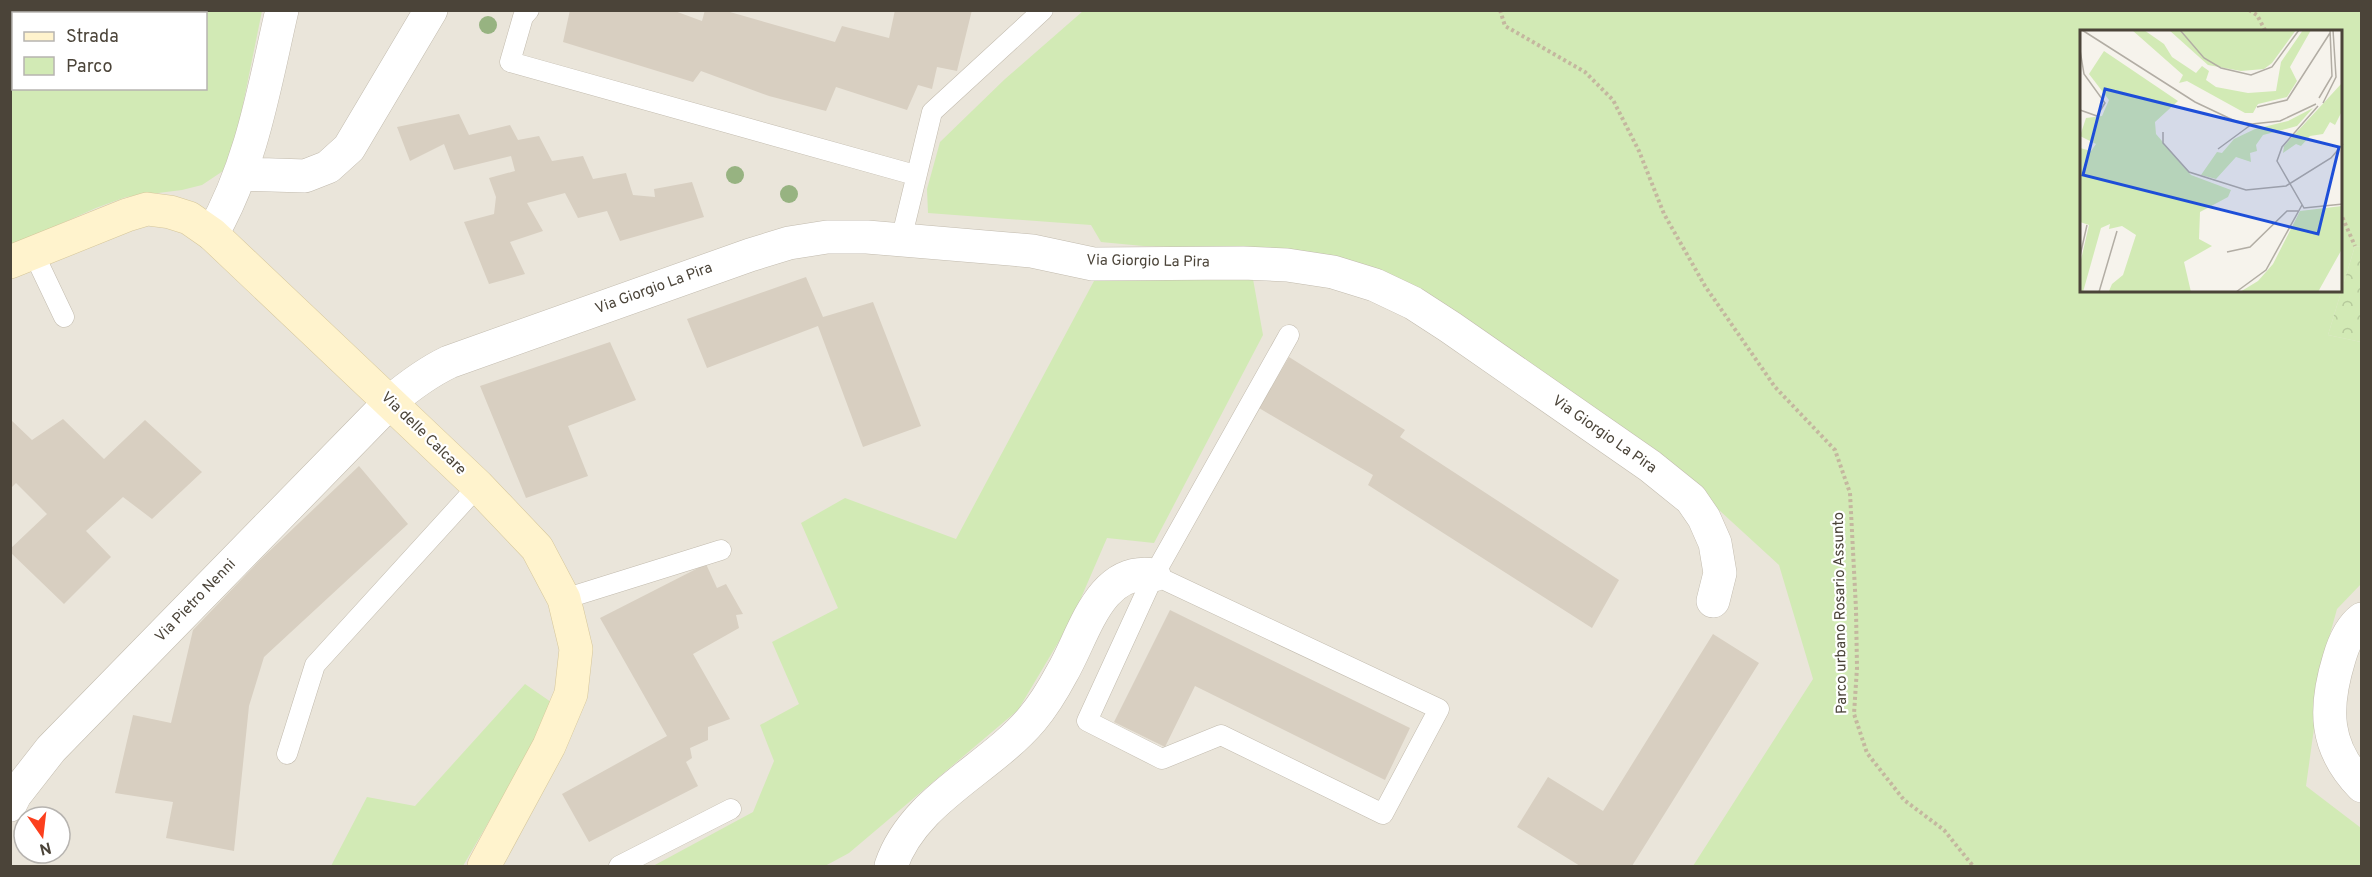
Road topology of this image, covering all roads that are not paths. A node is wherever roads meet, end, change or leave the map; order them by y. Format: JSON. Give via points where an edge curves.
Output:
{"nodes":[{"id":1,"x":282,"y":10,"type":"edge"},
{"id":2,"x":431,"y":10,"type":"edge"},
{"id":3,"x":529,"y":10,"type":"edge"},
{"id":4,"x":1043,"y":10,"type":"edge"},
{"id":5,"x":242,"y":174,"type":"junction"},
{"id":6,"x":915,"y":175,"type":"junction"},
{"id":7,"x":212,"y":234,"type":"junction"},
{"id":8,"x":901,"y":240,"type":"junction"},
{"id":9,"x":22,"y":257,"type":"edge"},
{"id":10,"x":64,"y":317,"type":"dead end"},
{"id":11,"x":1289,"y":335,"type":"dead end"},
{"id":12,"x":390,"y":402,"type":"junction"},
{"id":13,"x":478,"y":486,"type":"junction"},
{"id":14,"x":721,"y":550,"type":"dead end"},
{"id":15,"x":1154,"y":575,"type":"junction"},
{"id":16,"x":564,"y":599,"type":"junction"},
{"id":17,"x":1713,"y":601,"type":"dead end"},
{"id":18,"x":2361,"y":619,"type":"edge"},
{"id":19,"x":288,"y":754,"type":"dead end"},
{"id":20,"x":2361,"y":786,"type":"edge"},
{"id":21,"x":10,"y":805,"type":"edge"},
{"id":22,"x":731,"y":808,"type":"dead end"},
{"id":23,"x":484,"y":867,"type":"edge"},
{"id":24,"x":619,"y":867,"type":"edge"},
{"id":25,"x":891,"y":867,"type":"edge"}],
"edges":[{"from":1,"to":5,"type":"street"},
{"from":2,"to":5,"type":"street","via":[[349,148],[328,167],[305,176]]},
{"from":3,"to":6,"type":"lane","via":[[523,17],[510,62]]},
{"from":4,"to":6,"type":"lane","via":[[932,112]]},
{"from":5,"to":7,"type":"street"},
{"from":6,"to":8,"type":"lane"},
{"from":7,"to":9,"type":"main road","name":"Via delle Calcare","via":[[189,218],[147,209]]},
{"from":7,"to":12,"type":"main road","name":"Via delle Calcare"},
{"from":8,"to":12,"type":"street","name":"Via Giorgio La Pira","via":[[828,237],[750,255],[449,362],[411,383]]},
{"from":8,"to":17,"type":"street","name":"Via Giorgio La Pira","via":[[1032,251],[1093,264],[1287,265],[1333,272],[1375,285],[1450,327],[1650,466],[1691,499],[1715,543],[1720,573]]},
{"from":9,"to":10,"type":"lane"},
{"from":11,"to":15,"type":"lane"},
{"from":12,"to":13,"type":"main road","name":"Via delle Calcare"},
{"from":12,"to":21,"type":"street","name":"Via Pietro Nenni","via":[[51,749]]},
{"from":13,"to":16,"type":"main road","name":"Via delle Calcare","via":[[537,548]]},
{"from":13,"to":19,"type":"lane","via":[[315,665]]},
{"from":14,"to":16,"type":"lane"},
{"from":15,"to":15,"type":"lane","via":[[1439,709],[1383,814],[1221,735],[1162,759],[1088,721]]},
{"from":15,"to":25,"type":"street","via":[[1138,573],[1109,589],[1032,719],[914,826]]},
{"from":16,"to":23,"type":"main road","name":"Via delle Calcare","via":[[576,649],[571,694],[549,746]]},
{"from":18,"to":20,"type":"street","via":[[2343,646],[2328,712],[2333,741]]},
{"from":22,"to":24,"type":"lane"}]}
